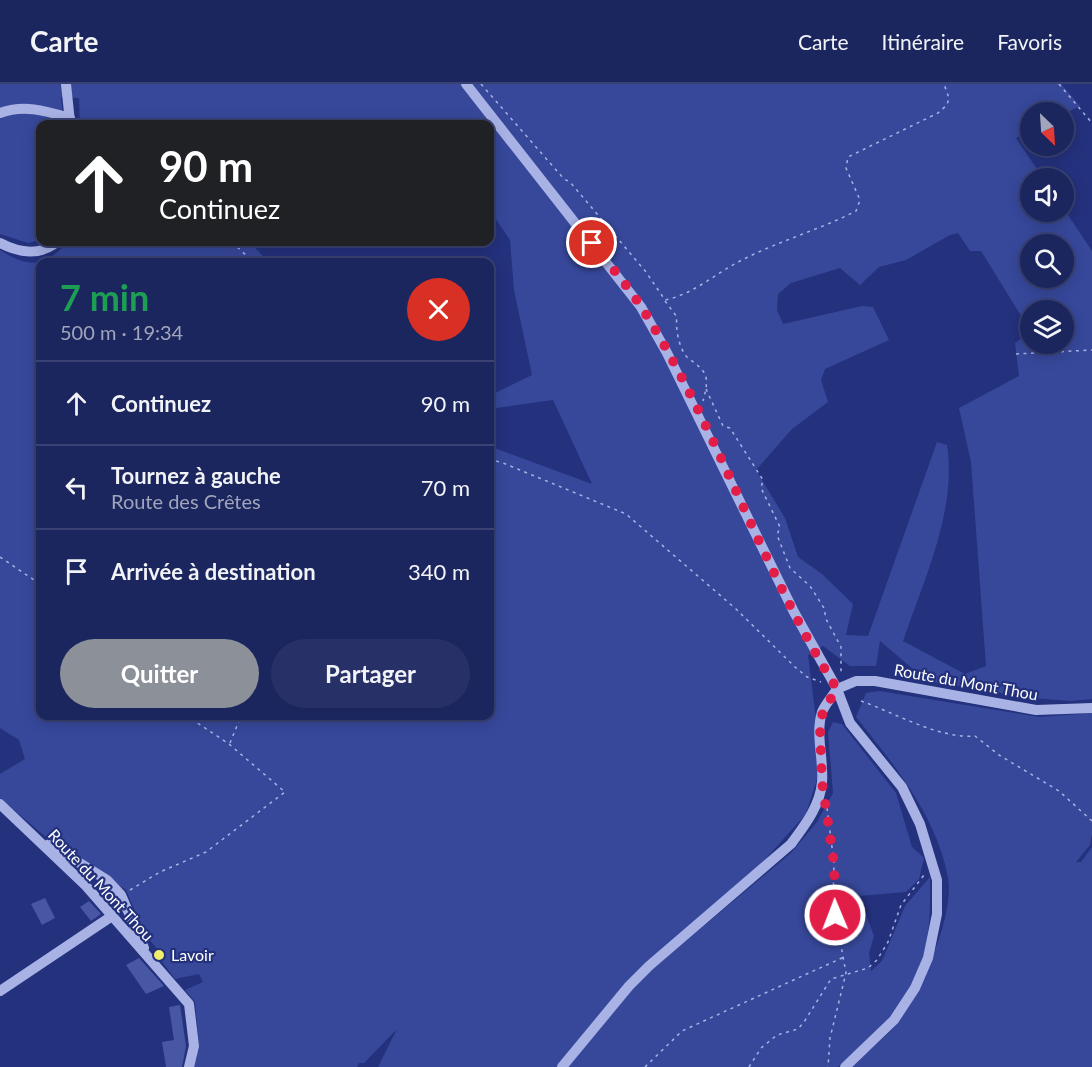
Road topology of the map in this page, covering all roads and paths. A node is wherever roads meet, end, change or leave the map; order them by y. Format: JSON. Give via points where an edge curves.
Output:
{"nodes":[{"id":1,"x":66,"y":84,"type":"edge"},
{"id":2,"x":466,"y":84,"type":"edge"},
{"id":3,"x":481,"y":84,"type":"edge"},
{"id":4,"x":944,"y":84,"type":"edge"},
{"id":5,"x":1059,"y":84,"type":"edge"},
{"id":6,"x":0,"y":113,"type":"edge"},
{"id":7,"x":67,"y":120,"type":"edge"},
{"id":8,"x":70,"y":120,"type":"edge"},
{"id":9,"x":1092,"y":123,"type":"edge"},
{"id":10,"x":0,"y":243,"type":"edge"},
{"id":11,"x":49,"y":246,"type":"edge"},
{"id":12,"x":236,"y":246,"type":"edge"},
{"id":13,"x":249,"y":258,"type":"edge"},
{"id":14,"x":665,"y":300,"type":"junction"},
{"id":15,"x":1092,"y":350,"type":"edge"},
{"id":16,"x":1016,"y":354,"type":"dead end"},
{"id":17,"x":706,"y":390,"type":"junction"},
{"id":18,"x":699,"y":416,"type":"junction"},
{"id":19,"x":494,"y":460,"type":"edge"},
{"id":20,"x":0,"y":557,"type":"edge"},
{"id":21,"x":36,"y":581,"type":"edge"},
{"id":22,"x":837,"y":689,"type":"junction"},
{"id":23,"x":861,"y":701,"type":"dead end"},
{"id":24,"x":1092,"y":708,"type":"edge"},
{"id":25,"x":193,"y":720,"type":"edge"},
{"id":26,"x":239,"y":720,"type":"edge"},
{"id":27,"x":229,"y":744,"type":"junction"},
{"id":28,"x":0,"y":804,"type":"edge"},
{"id":29,"x":826,"y":806,"type":"dead end"},
{"id":30,"x":1092,"y":821,"type":"edge"},
{"id":31,"x":31,"y":832,"type":"junction"},
{"id":32,"x":931,"y":857,"type":"junction"},
{"id":33,"x":120,"y":895,"type":"junction"},
{"id":34,"x":112,"y":916,"type":"junction"},
{"id":35,"x":844,"y":956,"type":"junction"},
{"id":36,"x":149,"y":958,"type":"junction"},
{"id":37,"x":846,"y":973,"type":"junction"},
{"id":38,"x":0,"y":991,"type":"edge"},
{"id":39,"x":189,"y":1067,"type":"edge"},
{"id":40,"x":562,"y":1067,"type":"edge"},
{"id":41,"x":645,"y":1067,"type":"edge"},
{"id":42,"x":749,"y":1067,"type":"edge"},
{"id":43,"x":828,"y":1067,"type":"edge"},
{"id":44,"x":845,"y":1067,"type":"edge"}],
"edges":[{"from":1,"to":8,"type":"street"},
{"from":2,"to":18,"type":"street","via":[[641,307]]},
{"from":3,"to":14,"type":"path","via":[[570,182]]},
{"from":4,"to":14,"type":"path","via":[[949,98],[938,113],[848,158],[846,168],[860,200],[856,211],[749,256],[680,298]]},
{"from":5,"to":9,"type":"path"},
{"from":6,"to":7,"type":"street","via":[[14,108],[41,110]]},
{"from":10,"to":11,"type":"street","via":[[28,252]]},
{"from":12,"to":13,"type":"path"},
{"from":14,"to":17,"type":"path","via":[[677,316],[675,328],[687,357],[702,365],[708,380]]},
{"from":15,"to":16,"type":"path"},
{"from":17,"to":18,"type":"path"},
{"from":17,"to":22,"type":"path","via":[[723,426],[730,428],[763,480],[760,488],[780,527],[777,535],[790,568],[818,595],[824,608],[841,647],[843,662]]},
{"from":18,"to":22,"type":"street","via":[[794,612]]},
{"from":19,"to":22,"type":"path","via":[[626,514],[736,609],[801,672]]},
{"from":20,"to":21,"type":"path"},
{"from":22,"to":24,"type":"street","name":"Route du Mont Thou","via":[[856,681],[875,681],[1036,710]]},
{"from":22,"to":32,"type":"street","via":[[850,723],[902,787]]},
{"from":22,"to":40,"type":"street","via":[[823,711],[822,782],[818,802],[806,824],[784,850],[629,986]]},
{"from":23,"to":30,"type":"path","via":[[952,734],[975,736],[1059,791]]},
{"from":25,"to":27,"type":"path"},
{"from":26,"to":27,"type":"path"},
{"from":27,"to":33,"type":"path","via":[[285,792],[206,852]]},
{"from":28,"to":31,"type":"street","name":"Route du Mont Thou"},
{"from":29,"to":35,"type":"path","via":[[834,863],[833,902]]},
{"from":31,"to":33,"type":"street","name":"Route du Mont Thou","via":[[106,880]]},
{"from":31,"to":34,"type":"street","name":"Route du Mont Thou"},
{"from":32,"to":37,"type":"path","via":[[921,880],[901,905],[877,960],[868,968]]},
{"from":32,"to":44,"type":"street","via":[[937,880],[937,914],[924,968],[894,1020]]},
{"from":33,"to":36,"type":"street","name":"Route du Mont Thou"},
{"from":34,"to":36,"type":"street","name":"Route du Mont Thou"},
{"from":34,"to":38,"type":"street"},
{"from":35,"to":37,"type":"path"},
{"from":35,"to":41,"type":"path","via":[[682,1031]]},
{"from":36,"to":39,"type":"street","name":"Route du Mont Thou","via":[[189,1004],[194,1046]]},
{"from":37,"to":42,"type":"path","via":[[831,979],[798,1029],[777,1035],[761,1048]]},
{"from":37,"to":43,"type":"path","via":[[830,1038]]}]}
